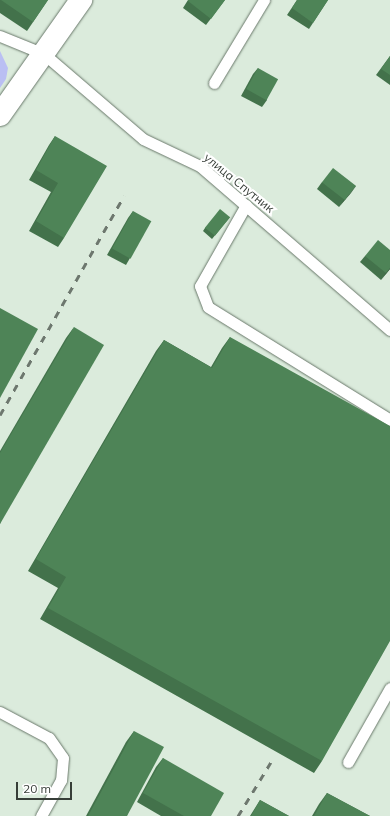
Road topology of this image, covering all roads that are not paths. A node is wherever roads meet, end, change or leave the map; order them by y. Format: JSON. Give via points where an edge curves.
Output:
{"nodes":[{"id":1,"x":82,"y":0,"type":"edge"},
{"id":2,"x":264,"y":0,"type":"edge"},
{"id":3,"x":0,"y":36,"type":"edge"},
{"id":4,"x":44,"y":54,"type":"junction"},
{"id":5,"x":214,"y":83,"type":"dead end"},
{"id":6,"x":0,"y":115,"type":"edge"},
{"id":7,"x":246,"y":205,"type":"junction"},
{"id":8,"x":390,"y":330,"type":"edge"},
{"id":9,"x":390,"y":420,"type":"edge"},
{"id":10,"x":390,"y":688,"type":"edge"},
{"id":11,"x":0,"y":712,"type":"edge"},
{"id":12,"x":348,"y":762,"type":"dead end"},
{"id":13,"x":41,"y":816,"type":"edge"}],
"edges":[{"from":1,"to":4,"type":"street"},
{"from":2,"to":5,"type":"lane"},
{"from":3,"to":4,"type":"lane","name":"улица Спутник"},
{"from":4,"to":6,"type":"street"},
{"from":4,"to":7,"type":"lane","name":"улица Спутник","via":[[143,139],[200,166]]},
{"from":7,"to":8,"type":"lane","name":"улица Спутник"},
{"from":7,"to":9,"type":"lane","via":[[200,286],[208,308]]},
{"from":10,"to":12,"type":"lane"},
{"from":11,"to":13,"type":"lane","via":[[49,738],[63,758],[61,780]]}]}
